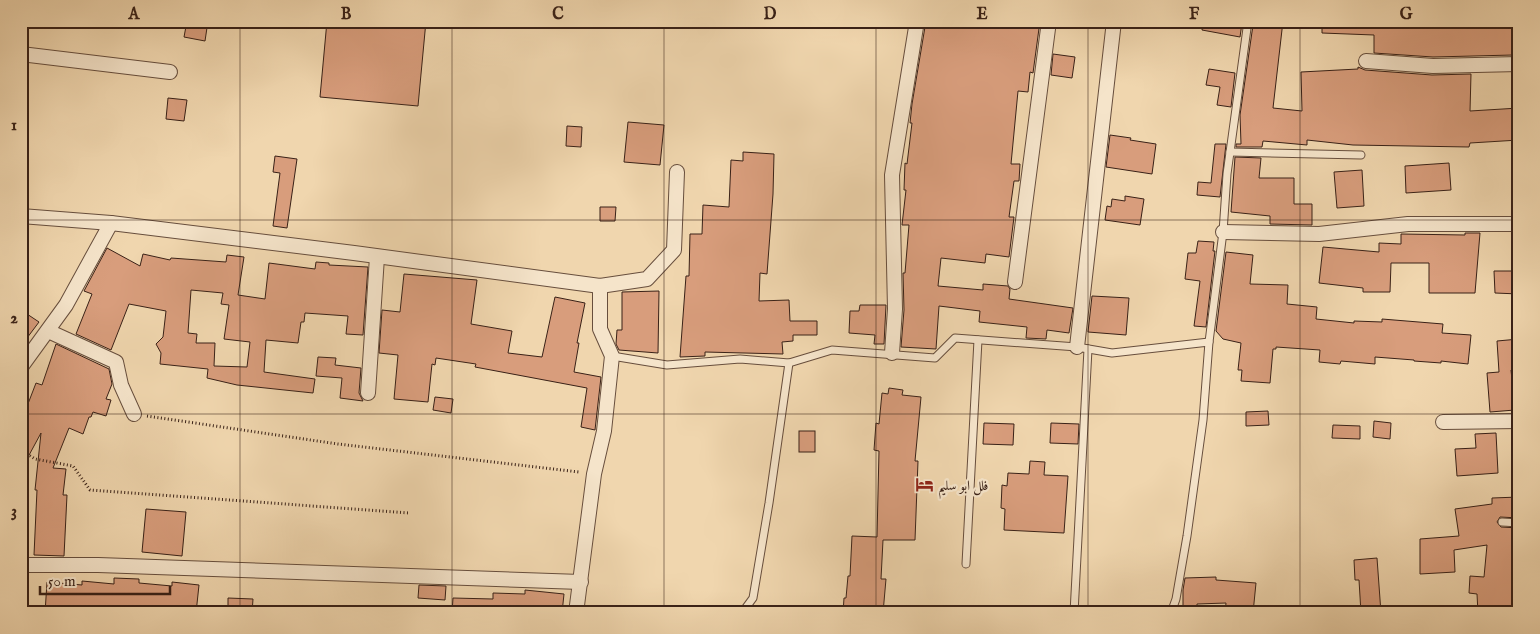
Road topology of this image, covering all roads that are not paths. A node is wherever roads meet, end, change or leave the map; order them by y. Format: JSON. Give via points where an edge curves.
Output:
{"nodes":[{"id":1,"x":917,"y":21,"type":"edge"},
{"id":2,"x":1049,"y":21,"type":"edge"},
{"id":3,"x":1114,"y":21,"type":"edge"},
{"id":4,"x":1248,"y":21,"type":"edge"},
{"id":5,"x":21,"y":54,"type":"edge"},
{"id":6,"x":1366,"y":61,"type":"dead end"},
{"id":7,"x":1519,"y":64,"type":"edge"},
{"id":8,"x":170,"y":72,"type":"dead end"},
{"id":9,"x":1230,"y":152,"type":"junction"},
{"id":10,"x":1361,"y":155,"type":"dead end"},
{"id":11,"x":677,"y":172,"type":"dead end"},
{"id":12,"x":21,"y":216,"type":"edge"},
{"id":13,"x":111,"y":223,"type":"junction"},
{"id":14,"x":1519,"y":224,"type":"edge"},
{"id":15,"x":1223,"y":232,"type":"junction"},
{"id":16,"x":377,"y":257,"type":"junction"},
{"id":17,"x":1016,"y":282,"type":"dead end"},
{"id":18,"x":600,"y":286,"type":"junction"},
{"id":19,"x":48,"y":331,"type":"junction"},
{"id":20,"x":978,"y":340,"type":"junction"},
{"id":21,"x":1209,"y":342,"type":"junction"},
{"id":22,"x":1083,"y":348,"type":"junction"},
{"id":23,"x":892,"y":353,"type":"junction"},
{"id":24,"x":612,"y":356,"type":"junction"},
{"id":25,"x":789,"y":363,"type":"junction"},
{"id":26,"x":21,"y":367,"type":"edge"},
{"id":27,"x":368,"y":393,"type":"dead end"},
{"id":28,"x":134,"y":414,"type":"road end"},
{"id":29,"x":1519,"y":421,"type":"edge"},
{"id":30,"x":1444,"y":422,"type":"dead end"},
{"id":31,"x":1502,"y":522,"type":"dead end"},
{"id":32,"x":1519,"y":523,"type":"edge"},
{"id":33,"x":966,"y":564,"type":"dead end"},
{"id":34,"x":21,"y":565,"type":"edge"},
{"id":35,"x":580,"y":582,"type":"junction"},
{"id":36,"x":576,"y":613,"type":"edge"},
{"id":37,"x":742,"y":613,"type":"edge"},
{"id":38,"x":1074,"y":613,"type":"edge"},
{"id":39,"x":1171,"y":613,"type":"edge"}],
"edges":[{"from":1,"to":23,"type":"street","via":[[892,175],[895,309]]},
{"from":2,"to":17,"type":"street"},
{"from":3,"to":22,"type":"street"},
{"from":4,"to":9,"type":"lane"},
{"from":5,"to":8,"type":"street"},
{"from":6,"to":7,"type":"street","via":[[1433,66]]},
{"from":9,"to":10,"type":"lane"},
{"from":9,"to":15,"type":"lane"},
{"from":11,"to":18,"type":"street","via":[[674,250],[647,278]]},
{"from":12,"to":13,"type":"street"},
{"from":13,"to":16,"type":"street"},
{"from":13,"to":19,"type":"street"},
{"from":14,"to":15,"type":"street","via":[[1408,224],[1320,234]]},
{"from":15,"to":21,"type":"lane"},
{"from":16,"to":18,"type":"street"},
{"from":16,"to":27,"type":"street"},
{"from":18,"to":24,"type":"street","via":[[600,329]]},
{"from":19,"to":26,"type":"street"},
{"from":19,"to":28,"type":"street","via":[[116,362],[121,385]]},
{"from":20,"to":22,"type":"lane"},
{"from":20,"to":23,"type":"lane","via":[[955,338],[935,358]]},
{"from":20,"to":33,"type":"lane"},
{"from":21,"to":22,"type":"lane","via":[[1112,353]]},
{"from":21,"to":39,"type":"lane","via":[[1189,526]]},
{"from":22,"to":38,"type":"lane"},
{"from":23,"to":25,"type":"lane","via":[[832,350]]},
{"from":24,"to":25,"type":"lane","via":[[667,365],[740,359]]},
{"from":24,"to":35,"type":"street","via":[[604,431],[594,474]]},
{"from":25,"to":37,"type":"lane","via":[[754,598]]},
{"from":29,"to":30,"type":"street"},
{"from":31,"to":32,"type":"lane"},
{"from":34,"to":35,"type":"street"},
{"from":35,"to":36,"type":"street"}]}
